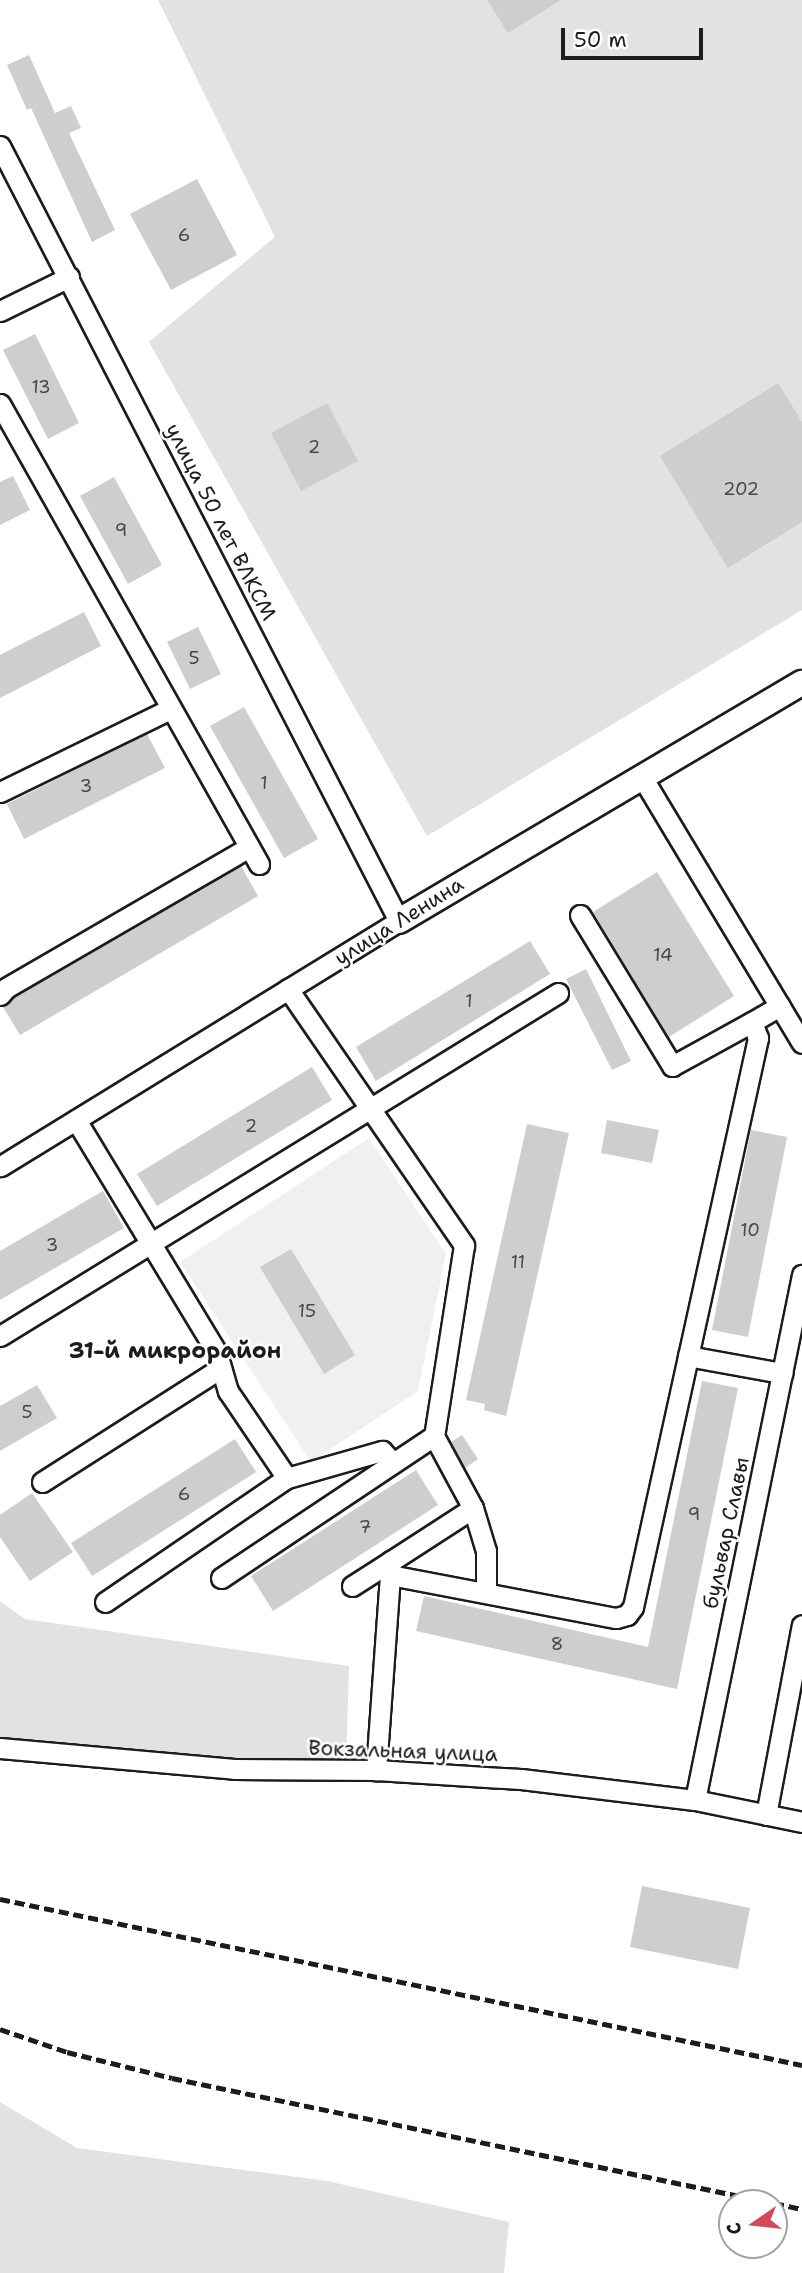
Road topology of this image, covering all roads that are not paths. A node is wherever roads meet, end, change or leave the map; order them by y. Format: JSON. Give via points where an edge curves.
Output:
{"nodes":[{"id":1,"x":0,"y":146,"type":"edge"},
{"id":2,"x":69,"y":277,"type":"junction"},
{"id":3,"x":0,"y":311,"type":"edge"},
{"id":4,"x":0,"y":404,"type":"edge"},
{"id":5,"x":802,"y":684,"type":"edge"},
{"id":6,"x":170,"y":709,"type":"junction"},
{"id":7,"x":642,"y":777,"type":"junction"},
{"id":8,"x":0,"y":792,"type":"edge"},
{"id":9,"x":580,"y":915,"type":"dead end"},
{"id":10,"x":399,"y":921,"type":"junction"},
{"id":11,"x":288,"y":989,"type":"junction"},
{"id":12,"x":558,"y":993,"type":"dead end"},
{"id":13,"x":0,"y":995,"type":"edge"},
{"id":14,"x":780,"y":1006,"type":"junction"},
{"id":15,"x":752,"y":1022,"type":"junction"},
{"id":16,"x":802,"y":1043,"type":"edge"},
{"id":17,"x":371,"y":1108,"type":"junction"},
{"id":18,"x":76,"y":1120,"type":"junction"},
{"id":19,"x":0,"y":1166,"type":"edge"},
{"id":20,"x":150,"y":1244,"type":"junction"},
{"id":21,"x":802,"y":1275,"type":"edge"},
{"id":22,"x":0,"y":1336,"type":"edge"},
{"id":23,"x":688,"y":1356,"type":"junction"},
{"id":24,"x":221,"y":1368,"type":"junction"},
{"id":25,"x":782,"y":1373,"type":"junction"},
{"id":26,"x":434,"y":1436,"type":"junction"},
{"id":27,"x":393,"y":1463,"type":"junction"},
{"id":28,"x":287,"y":1478,"type":"junction"},
{"id":29,"x":42,"y":1482,"type":"dead end"},
{"id":30,"x":473,"y":1508,"type":"junction"},
{"id":31,"x":391,"y":1568,"type":"junction"},
{"id":32,"x":221,"y":1577,"type":"dead end"},
{"id":33,"x":352,"y":1586,"type":"dead end"},
{"id":34,"x":486,"y":1593,"type":"junction"},
{"id":35,"x":104,"y":1602,"type":"dead end"},
{"id":36,"x":802,"y":1625,"type":"edge"},
{"id":37,"x":0,"y":1748,"type":"edge"},
{"id":38,"x":376,"y":1770,"type":"junction"},
{"id":39,"x":695,"y":1800,"type":"junction"},
{"id":40,"x":766,"y":1815,"type":"junction"},
{"id":41,"x":802,"y":1822,"type":"edge"}],
"edges":[{"from":1,"to":2,"type":"street","name":"улица 50 лет ВЛКСМ"},
{"from":2,"to":3,"type":"street"},
{"from":2,"to":10,"type":"street","name":"улица 50 лет ВЛКСМ"},
{"from":4,"to":6,"type":"street"},
{"from":5,"to":7,"type":"main road","name":"улица Ленина"},
{"from":6,"to":8,"type":"street"},
{"from":6,"to":13,"type":"street","via":[[254,856]]},
{"from":7,"to":10,"type":"main road","name":"улица Ленина"},
{"from":7,"to":14,"type":"street"},
{"from":9,"to":15,"type":"street","via":[[672,1066]]},
{"from":10,"to":11,"type":"street","name":"улица Ленина"},
{"from":11,"to":17,"type":"street"},
{"from":11,"to":18,"type":"street","name":"улица Ленина"},
{"from":12,"to":17,"type":"street"},
{"from":14,"to":15,"type":"street"},
{"from":14,"to":16,"type":"street"},
{"from":15,"to":23,"type":"street","via":[[758,1038]]},
{"from":17,"to":20,"type":"street"},
{"from":17,"to":26,"type":"street","via":[[464,1245]]},
{"from":18,"to":19,"type":"street","name":"улица Ленина"},
{"from":18,"to":20,"type":"street"},
{"from":20,"to":22,"type":"street"},
{"from":20,"to":24,"type":"street","via":[[217,1353]]},
{"from":21,"to":25,"type":"street","name":"бульвар Славы"},
{"from":23,"to":25,"type":"street"},
{"from":23,"to":34,"type":"street","via":[[633,1607],[627,1615],[616,1618]]},
{"from":24,"to":28,"type":"street","via":[[228,1391]]},
{"from":24,"to":29,"type":"street"},
{"from":25,"to":39,"type":"street","name":"бульвар Славы"},
{"from":26,"to":27,"type":"street"},
{"from":26,"to":30,"type":"street"},
{"from":27,"to":28,"type":"street","via":[[382,1451]]},
{"from":27,"to":32,"type":"street"},
{"from":28,"to":35,"type":"street"},
{"from":30,"to":31,"type":"street"},
{"from":30,"to":34,"type":"street","via":[[486,1551]]},
{"from":31,"to":33,"type":"street"},
{"from":31,"to":34,"type":"street"},
{"from":31,"to":38,"type":"street"},
{"from":36,"to":40,"type":"street"},
{"from":37,"to":38,"type":"street","name":"Вокзальная улица","via":[[234,1769]]},
{"from":38,"to":39,"type":"street","name":"Вокзальная улица","via":[[521,1779]]},
{"from":39,"to":40,"type":"street","name":"Вокзальная улица"},
{"from":40,"to":41,"type":"street","name":"Вокзальная улица"}]}
